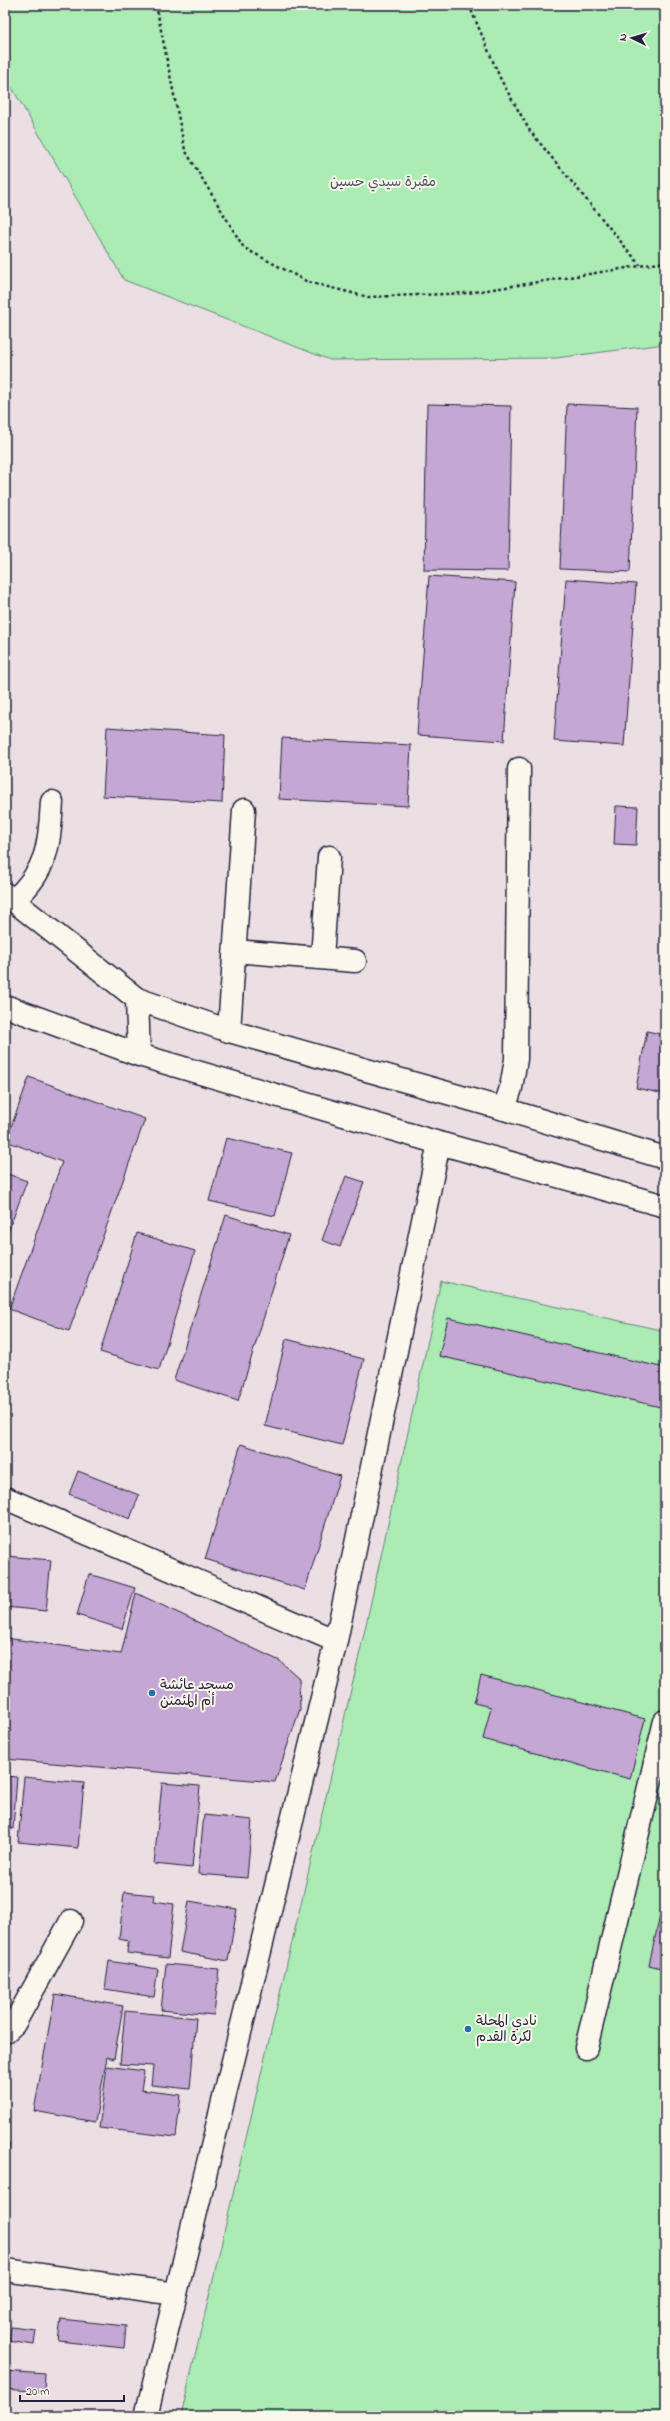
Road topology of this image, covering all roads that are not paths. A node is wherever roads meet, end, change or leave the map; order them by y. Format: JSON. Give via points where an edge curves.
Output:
{"nodes":[{"id":1,"x":519,"y":769,"type":"dead end"},
{"id":2,"x":52,"y":802,"type":"dead end"},
{"id":3,"x":244,"y":810,"type":"dead end"},
{"id":4,"x":328,"y":857,"type":"dead end"},
{"id":5,"x":9,"y":897,"type":"edge"},
{"id":6,"x":235,"y":951,"type":"junction"},
{"id":7,"x":322,"y":958,"type":"junction"},
{"id":8,"x":355,"y":961,"type":"dead end"},
{"id":9,"x":137,"y":999,"type":"junction"},
{"id":10,"x":5,"y":1006,"type":"edge"},
{"id":11,"x":230,"y":1031,"type":"junction"},
{"id":12,"x":140,"y":1055,"type":"junction"},
{"id":13,"x":504,"y":1109,"type":"junction"},
{"id":14,"x":439,"y":1143,"type":"junction"},
{"id":15,"x":665,"y":1158,"type":"edge"},
{"id":16,"x":665,"y":1206,"type":"edge"},
{"id":17,"x":5,"y":1498,"type":"edge"},
{"id":18,"x":336,"y":1641,"type":"junction"},
{"id":19,"x":665,"y":1721,"type":"edge"},
{"id":20,"x":71,"y":1921,"type":"dead end"},
{"id":21,"x":5,"y":2032,"type":"edge"},
{"id":22,"x":586,"y":2048,"type":"dead end"},
{"id":23,"x":5,"y":2270,"type":"edge"},
{"id":24,"x":176,"y":2294,"type":"junction"},
{"id":25,"x":146,"y":2416,"type":"edge"}],
"edges":[{"from":1,"to":13,"type":"street","via":[[516,1059]]},
{"from":2,"to":5,"type":"street","via":[[47,855],[28,887]]},
{"from":3,"to":6,"type":"street"},
{"from":4,"to":7,"type":"street"},
{"from":5,"to":9,"type":"street"},
{"from":6,"to":7,"type":"street"},
{"from":6,"to":11,"type":"street"},
{"from":7,"to":8,"type":"street"},
{"from":9,"to":11,"type":"street"},
{"from":9,"to":12,"type":"street"},
{"from":10,"to":12,"type":"street"},
{"from":11,"to":13,"type":"street"},
{"from":12,"to":14,"type":"street"},
{"from":13,"to":15,"type":"street"},
{"from":14,"to":16,"type":"street"},
{"from":14,"to":18,"type":"street"},
{"from":17,"to":18,"type":"street"},
{"from":18,"to":24,"type":"street"},
{"from":19,"to":22,"type":"street"},
{"from":20,"to":21,"type":"street","via":[[14,2024]]},
{"from":23,"to":24,"type":"street"},
{"from":24,"to":25,"type":"street"}]}
